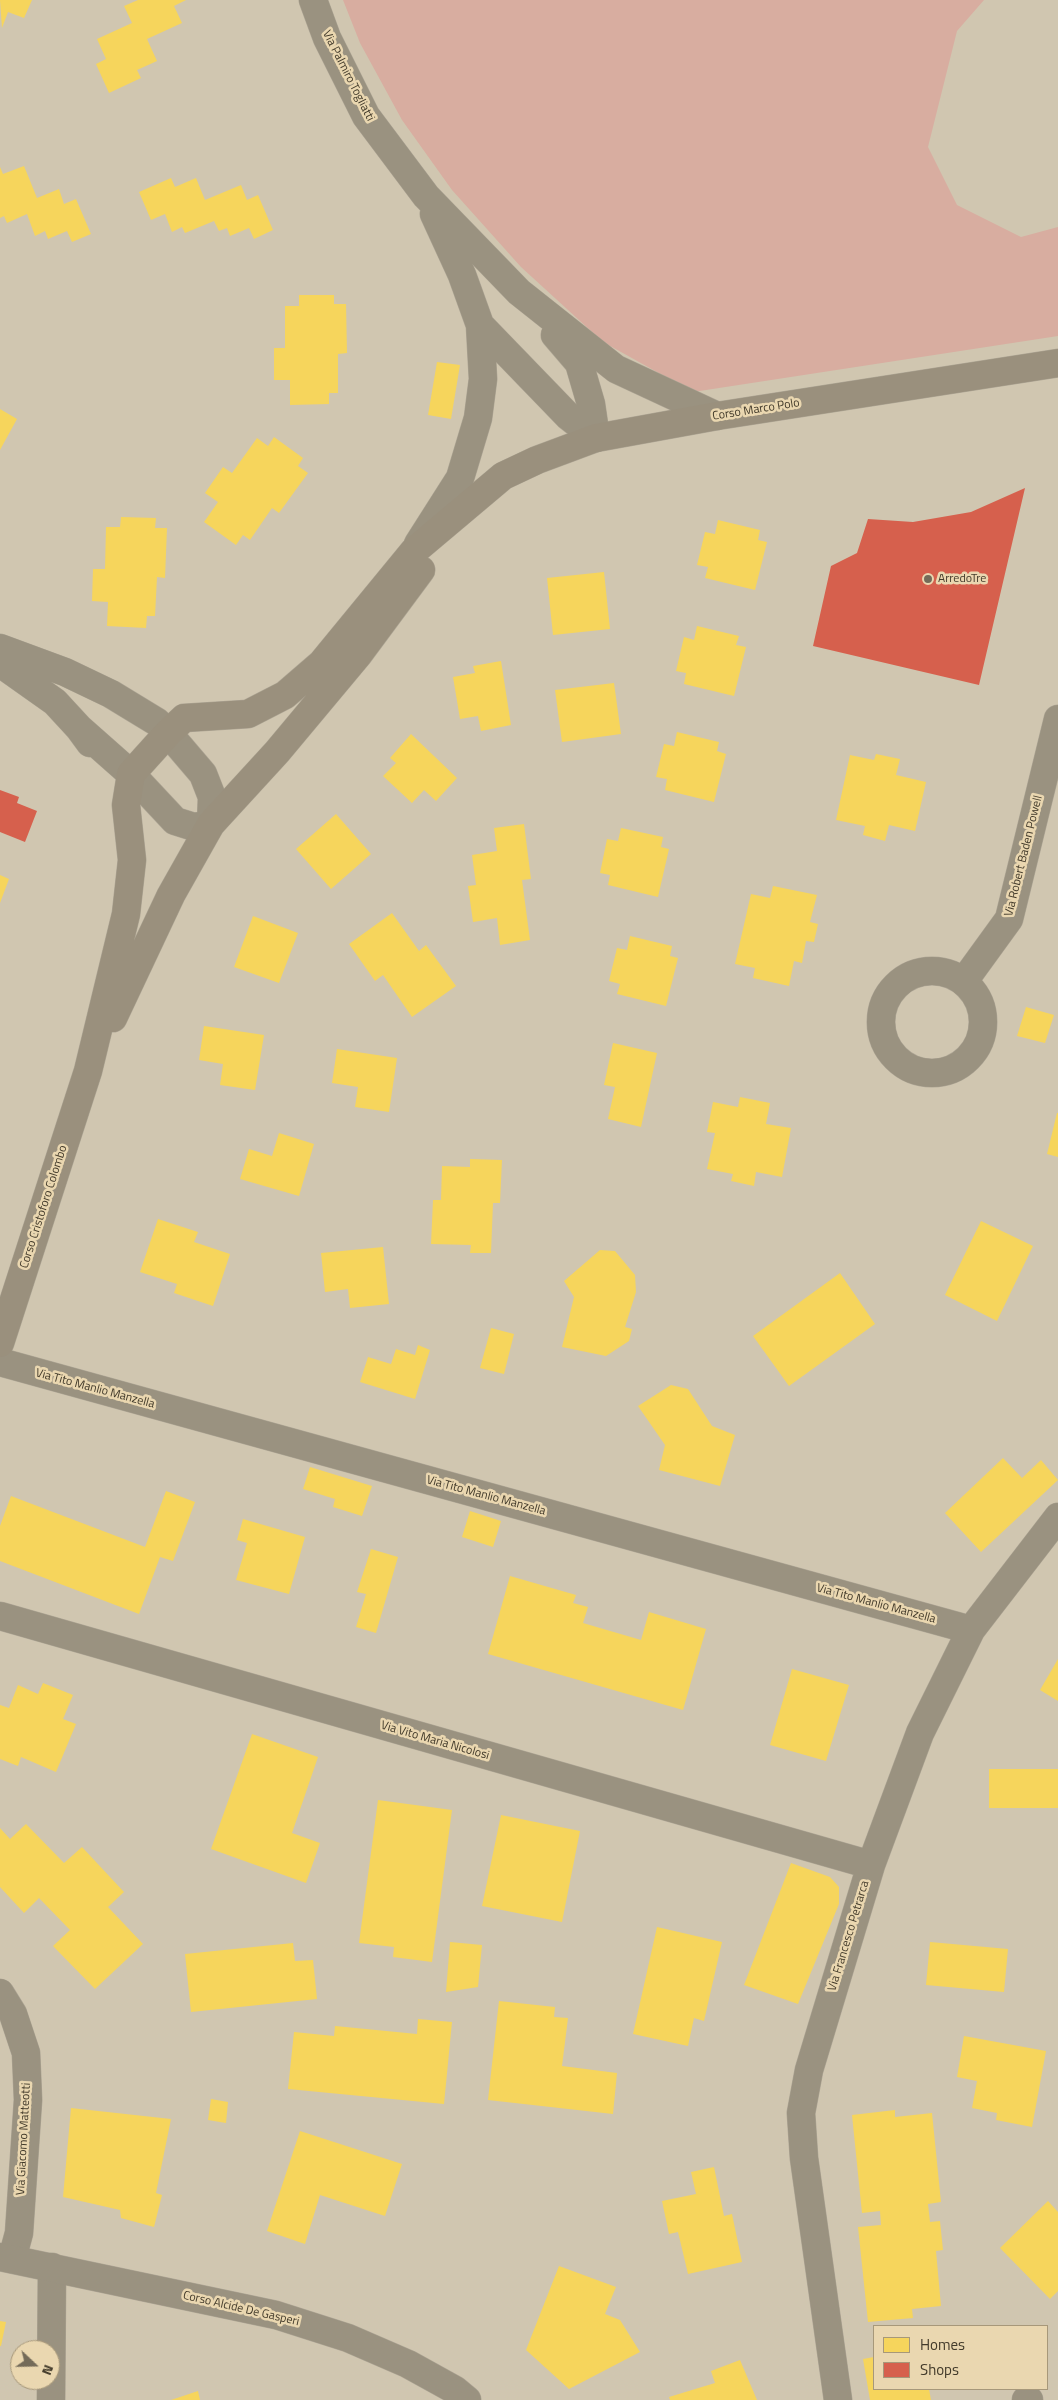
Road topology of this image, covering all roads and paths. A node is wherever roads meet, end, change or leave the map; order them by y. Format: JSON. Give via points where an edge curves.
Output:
{"nodes":[{"id":1,"x":313,"y":0,"type":"edge"},
{"id":2,"x":426,"y":196,"type":"junction"},
{"id":3,"x":519,"y":292,"type":"junction"},
{"id":4,"x":480,"y":325,"type":"junction"},
{"id":5,"x":1058,"y":363,"type":"edge"},
{"id":6,"x":717,"y":416,"type":"junction"},
{"id":7,"x":596,"y":438,"type":"junction"},
{"id":8,"x":470,"y":502,"type":"junction"},
{"id":9,"x":414,"y":552,"type":"junction"},
{"id":10,"x":0,"y":648,"type":"edge"},
{"id":11,"x":0,"y":664,"type":"edge"},
{"id":12,"x":1058,"y":719,"type":"edge"},
{"id":13,"x":176,"y":725,"type":"junction"},
{"id":14,"x":79,"y":728,"type":"junction"},
{"id":15,"x":131,"y":774,"type":"junction"},
{"id":16,"x":126,"y":805,"type":"junction"},
{"id":17,"x":211,"y":824,"type":"junction"},
{"id":18,"x":964,"y":980,"type":"dead end"},
{"id":19,"x":88,"y":1071,"type":"junction"},
{"id":20,"x":0,"y":1345,"type":"edge"},
{"id":21,"x":1058,"y":1517,"type":"edge"},
{"id":22,"x":0,"y":1616,"type":"edge"},
{"id":23,"x":972,"y":1630,"type":"junction"},
{"id":24,"x":871,"y":1865,"type":"junction"},
{"id":25,"x":0,"y":1993,"type":"edge"},
{"id":26,"x":6,"y":2258,"type":"edge"},
{"id":27,"x":52,"y":2267,"type":"junction"},
{"id":28,"x":51,"y":2400,"type":"edge"},
{"id":29,"x":467,"y":2400,"type":"edge"},
{"id":30,"x":838,"y":2400,"type":"edge"}],
"edges":[{"from":1,"to":2,"type":"street","name":"Via Palmiro Togliatti","via":[[327,38],[366,116]]},
{"from":2,"to":3,"type":"street"},
{"from":2,"to":4,"type":"street","via":[[462,275]]},
{"from":3,"to":6,"type":"street","via":[[616,369]]},
{"from":3,"to":7,"type":"street","via":[[579,363],[591,404]]},
{"from":4,"to":7,"type":"street","via":[[568,416]]},
{"from":4,"to":9,"type":"street","via":[[483,378],[475,426],[460,478]]},
{"from":5,"to":6,"type":"main road","name":"Corso Marco Polo"},
{"from":6,"to":7,"type":"main road","name":"Corso Marco Polo"},
{"from":7,"to":8,"type":"main road","name":"Corso Marco Polo","via":[[503,476]]},
{"from":8,"to":9,"type":"main road"},
{"from":8,"to":17,"type":"main road","via":[[358,655],[277,752]]},
{"from":9,"to":13,"type":"main road","via":[[322,663],[285,695],[248,714]]},
{"from":10,"to":13,"type":"street","via":[[65,672]]},
{"from":11,"to":14,"type":"street","via":[[55,702]]},
{"from":12,"to":18,"type":"street","name":"Via Robert Baden Powell","via":[[1009,919]]},
{"from":13,"to":15,"type":"main road"},
{"from":13,"to":17,"type":"street","via":[[212,797]]},
{"from":14,"to":15,"type":"street"},
{"from":14,"to":16,"type":"street","via":[[107,768]]},
{"from":15,"to":16,"type":"main road"},
{"from":15,"to":17,"type":"street","via":[[175,821],[194,828]]},
{"from":16,"to":19,"type":"main road","via":[[132,860],[126,914]]},
{"from":17,"to":19,"type":"main road","via":[[171,895]]},
{"from":19,"to":20,"type":"main road","name":"Corso Cristoforo Colombo"},
{"from":20,"to":23,"type":"street","name":"Via Tito Manlio Manzella"},
{"from":21,"to":23,"type":"street","name":"Via Francesco Petrarca"},
{"from":22,"to":24,"type":"street","name":"Via Vito Maria Nicolosi"},
{"from":23,"to":24,"type":"street","name":"Via Francesco Petrarca","via":[[920,1733]]},
{"from":24,"to":30,"type":"street","name":"Via Francesco Petrarca","via":[[809,2070],[801,2113],[804,2158]]},
{"from":25,"to":26,"type":"street","name":"Via Giacomo Matteotti","via":[[13,2014],[26,2054],[28,2100],[19,2233]]},
{"from":26,"to":27,"type":"street","name":"Corso Alcide De Gasperi"},
{"from":27,"to":28,"type":"street"},
{"from":27,"to":29,"type":"street","name":"Corso Alcide De Gasperi","via":[[276,2315],[348,2338],[408,2364]]}]}
